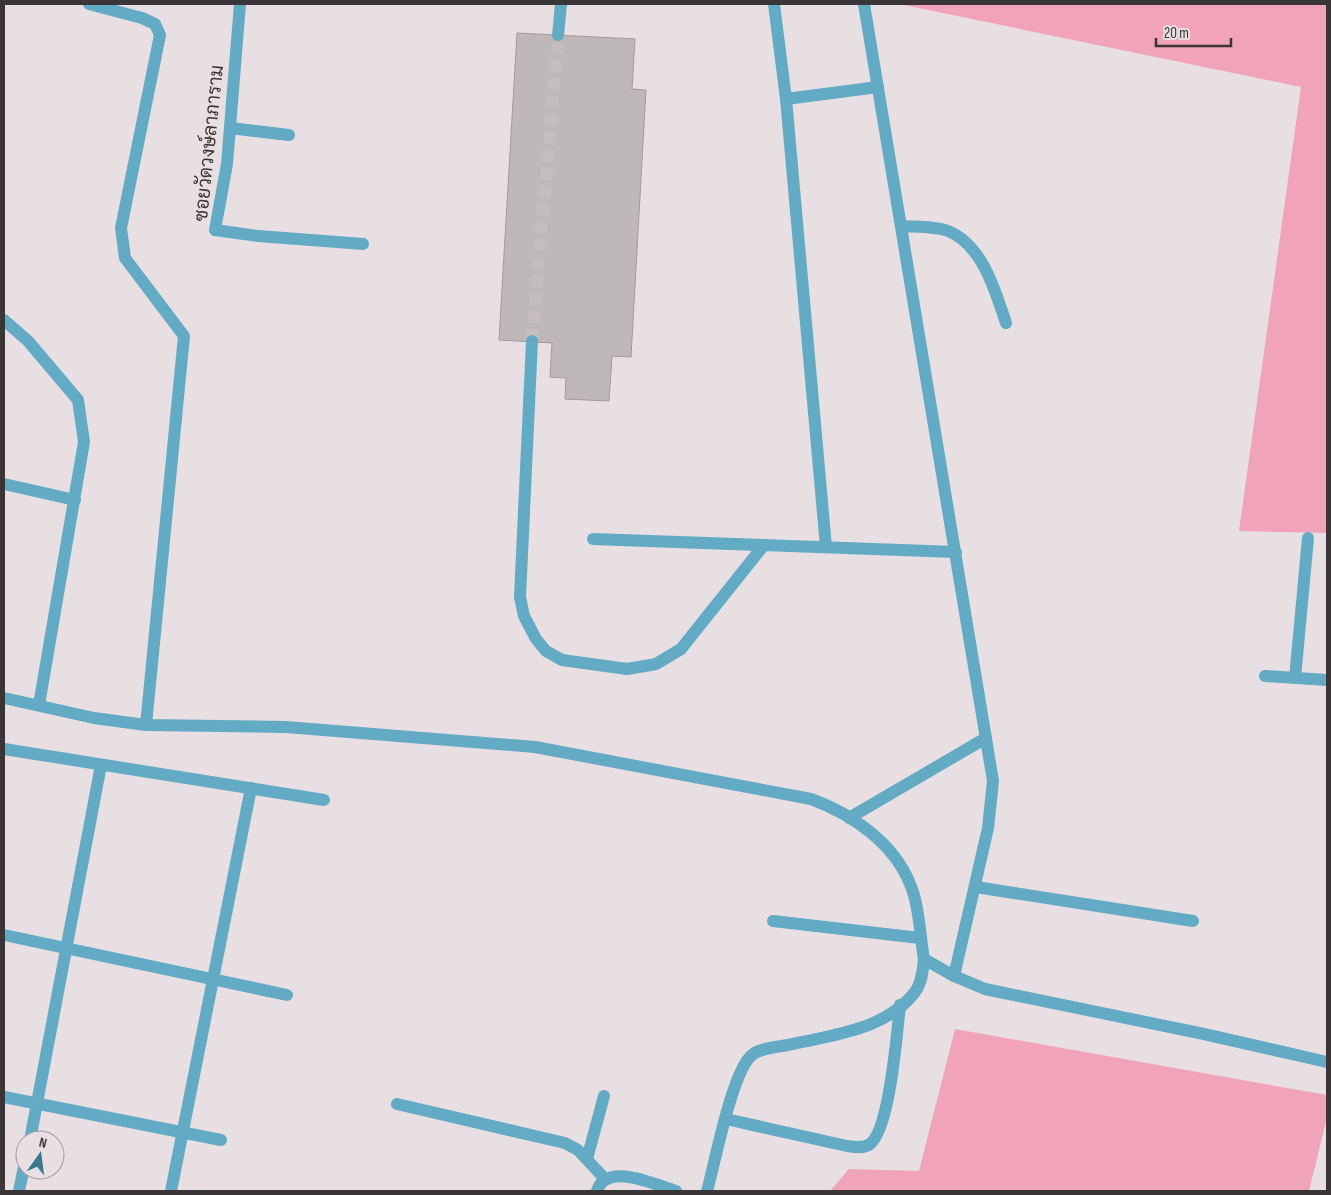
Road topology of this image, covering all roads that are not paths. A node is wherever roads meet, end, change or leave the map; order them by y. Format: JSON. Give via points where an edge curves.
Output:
{"nodes":[{"id":1,"x":89,"y":4,"type":"edge"},
{"id":2,"x":240,"y":4,"type":"edge"},
{"id":3,"x":561,"y":4,"type":"edge"},
{"id":4,"x":774,"y":4,"type":"edge"},
{"id":5,"x":864,"y":4,"type":"edge"},
{"id":6,"x":558,"y":35,"type":"tunnel mouth"},
{"id":7,"x":878,"y":87,"type":"junction"},
{"id":8,"x":786,"y":98,"type":"junction"},
{"id":9,"x":230,"y":128,"type":"junction"},
{"id":10,"x":289,"y":135,"type":"dead end"},
{"id":11,"x":902,"y":226,"type":"junction"},
{"id":12,"x":363,"y":244,"type":"dead end"},
{"id":13,"x":4,"y":320,"type":"edge"},
{"id":14,"x":1006,"y":323,"type":"dead end"},
{"id":15,"x":532,"y":341,"type":"tunnel mouth"},
{"id":16,"x":4,"y":484,"type":"edge"},
{"id":17,"x":75,"y":500,"type":"junction"},
{"id":18,"x":1308,"y":538,"type":"dead end"},
{"id":19,"x":593,"y":539,"type":"dead end"},
{"id":20,"x":764,"y":545,"type":"junction"},
{"id":21,"x":826,"y":547,"type":"junction"},
{"id":22,"x":956,"y":552,"type":"junction"},
{"id":23,"x":1265,"y":676,"type":"dead end"},
{"id":24,"x":1295,"y":678,"type":"junction"},
{"id":25,"x":1327,"y":680,"type":"edge"},
{"id":26,"x":4,"y":698,"type":"edge"},
{"id":27,"x":39,"y":705,"type":"junction"},
{"id":28,"x":146,"y":725,"type":"junction"},
{"id":29,"x":986,"y":738,"type":"junction"},
{"id":30,"x":4,"y":749,"type":"edge"},
{"id":31,"x":101,"y":765,"type":"junction"},
{"id":32,"x":251,"y":788,"type":"junction"},
{"id":33,"x":324,"y":800,"type":"dead end"},
{"id":34,"x":849,"y":818,"type":"junction"},
{"id":35,"x":976,"y":887,"type":"junction"},
{"id":36,"x":773,"y":921,"type":"dead end"},
{"id":37,"x":1193,"y":921,"type":"dead end"},
{"id":38,"x":4,"y":935,"type":"edge"},
{"id":39,"x":920,"y":938,"type":"junction"},
{"id":40,"x":65,"y":947,"type":"junction"},
{"id":41,"x":924,"y":959,"type":"junction"},
{"id":42,"x":954,"y":976,"type":"junction"},
{"id":43,"x":214,"y":979,"type":"junction"},
{"id":44,"x":287,"y":995,"type":"dead end"},
{"id":45,"x":900,"y":1005,"type":"junction"},
{"id":46,"x":1327,"y":1062,"type":"edge"},
{"id":47,"x":604,"y":1096,"type":"dead end"},
{"id":48,"x":4,"y":1097,"type":"edge"},
{"id":49,"x":37,"y":1104,"type":"junction"},
{"id":50,"x":397,"y":1104,"type":"dead end"},
{"id":51,"x":726,"y":1120,"type":"junction"},
{"id":52,"x":32,"y":1130,"type":"edge"},
{"id":53,"x":182,"y":1132,"type":"junction"},
{"id":54,"x":222,"y":1140,"type":"dead end"},
{"id":55,"x":587,"y":1159,"type":"junction"},
{"id":56,"x":605,"y":1179,"type":"junction"},
{"id":57,"x":171,"y":1191,"type":"edge"},
{"id":58,"x":597,"y":1191,"type":"edge"},
{"id":59,"x":676,"y":1191,"type":"edge"},
{"id":60,"x":707,"y":1191,"type":"edge"}],
"edges":[{"from":1,"to":28,"type":"street","via":[[142,18],[155,24],[160,35],[120,228],[125,258],[184,336]]},
{"from":2,"to":9,"type":"street","name":"ซอยวัดวงษ์ลาภาราม"},
{"from":3,"to":6,"type":"street"},
{"from":4,"to":8,"type":"street"},
{"from":5,"to":7,"type":"street"},
{"from":7,"to":8,"type":"street"},
{"from":7,"to":11,"type":"street"},
{"from":8,"to":21,"type":"street"},
{"from":9,"to":10,"type":"street"},
{"from":9,"to":12,"type":"street","name":"ซอยวัดวงษ์ลาภาราม","via":[[215,230]]},
{"from":11,"to":14,"type":"street","via":[[947,230],[962,239],[991,278]]},
{"from":11,"to":22,"type":"street"},
{"from":13,"to":17,"type":"street","via":[[28,341],[78,400],[84,442]]},
{"from":15,"to":20,"type":"street","via":[[520,596],[528,626],[546,651],[562,660],[627,669],[656,664],[681,649]]},
{"from":16,"to":17,"type":"street"},
{"from":17,"to":27,"type":"street"},
{"from":18,"to":24,"type":"street"},
{"from":19,"to":20,"type":"street"},
{"from":20,"to":21,"type":"street"},
{"from":21,"to":22,"type":"street"},
{"from":22,"to":29,"type":"street"},
{"from":23,"to":24,"type":"street"},
{"from":24,"to":25,"type":"street"},
{"from":26,"to":27,"type":"street"},
{"from":27,"to":28,"type":"street","via":[[94,718]]},
{"from":28,"to":34,"type":"street","via":[[286,727],[535,747],[812,799]]},
{"from":29,"to":34,"type":"street"},
{"from":29,"to":35,"type":"street","via":[[993,781],[988,828]]},
{"from":30,"to":31,"type":"street"},
{"from":31,"to":32,"type":"street"},
{"from":31,"to":40,"type":"street"},
{"from":32,"to":33,"type":"street"},
{"from":32,"to":43,"type":"street"},
{"from":34,"to":39,"type":"street","via":[[898,859],[911,885]]},
{"from":35,"to":37,"type":"street"},
{"from":35,"to":42,"type":"street"},
{"from":36,"to":39,"type":"street"},
{"from":38,"to":40,"type":"street"},
{"from":39,"to":41,"type":"street"},
{"from":40,"to":43,"type":"street"},
{"from":40,"to":49,"type":"street"},
{"from":41,"to":42,"type":"street"},
{"from":41,"to":45,"type":"street","via":[[916,991]]},
{"from":42,"to":46,"type":"street","via":[[985,989]]},
{"from":43,"to":44,"type":"street"},
{"from":43,"to":53,"type":"street"},
{"from":45,"to":51,"type":"street","via":[[876,1022],[753,1054],[742,1068]]},
{"from":45,"to":51,"type":"street","via":[[888,1103],[870,1144],[847,1146]]},
{"from":47,"to":55,"type":"street"},
{"from":48,"to":49,"type":"street"},
{"from":49,"to":52,"type":"street"},
{"from":49,"to":53,"type":"street"},
{"from":50,"to":55,"type":"street","via":[[565,1143]]},
{"from":51,"to":60,"type":"street"},
{"from":53,"to":54,"type":"street"},
{"from":53,"to":57,"type":"street"},
{"from":55,"to":56,"type":"street"},
{"from":56,"to":58,"type":"street"},
{"from":56,"to":59,"type":"street","via":[[629,1177]]}]}
